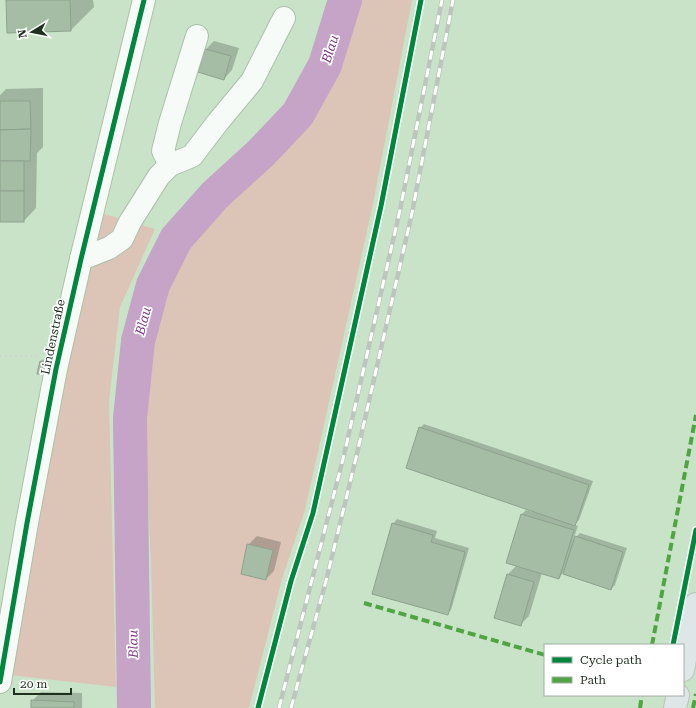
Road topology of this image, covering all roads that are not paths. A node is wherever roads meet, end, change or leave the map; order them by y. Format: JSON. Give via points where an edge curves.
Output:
{"nodes":[{"id":1,"x":144,"y":0,"type":"edge"},
{"id":2,"x":284,"y":18,"type":"dead end"},
{"id":3,"x":197,"y":36,"type":"dead end"},
{"id":4,"x":170,"y":164,"type":"junction"},
{"id":5,"x":81,"y":259,"type":"junction"},
{"id":6,"x":696,"y":604,"type":"edge"},
{"id":7,"x":684,"y":665,"type":"edge"},
{"id":8,"x":0,"y":682,"type":"edge"},
{"id":9,"x":678,"y":696,"type":"edge"},
{"id":10,"x":675,"y":708,"type":"edge"}],
"edges":[{"from":1,"to":5,"type":"street","name":"Lindenstraße"},
{"from":2,"to":4,"type":"street","via":[[252,81],[192,156]]},
{"from":3,"to":4,"type":"street","via":[[163,151]]},
{"from":4,"to":5,"type":"street","via":[[159,176],[122,239],[109,248]]},
{"from":5,"to":8,"type":"street","name":"Lindenstraße","via":[[56,369]]},
{"from":6,"to":7,"type":"main road"},
{"from":9,"to":10,"type":"main road"}]}
